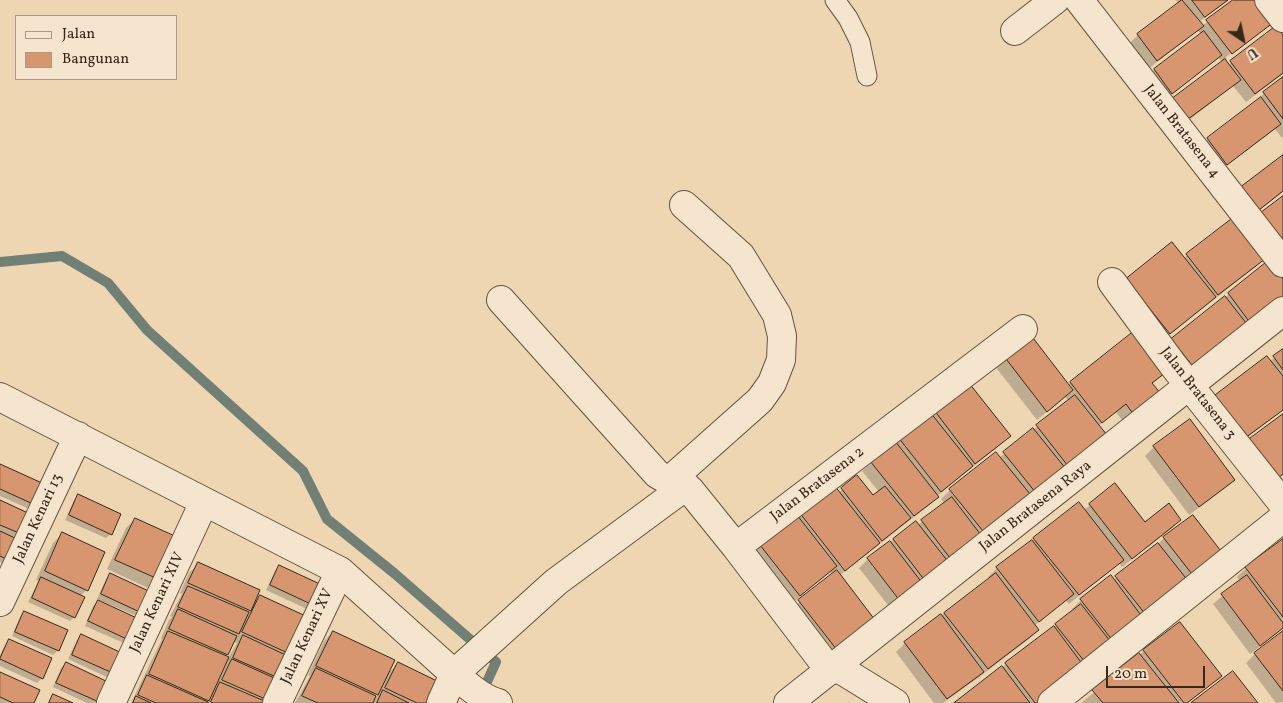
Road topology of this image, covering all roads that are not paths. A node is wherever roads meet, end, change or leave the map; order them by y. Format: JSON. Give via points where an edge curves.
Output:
{"nodes":[{"id":1,"x":834,"y":0,"type":"edge"},
{"id":2,"x":1055,"y":0,"type":"edge"},
{"id":3,"x":1079,"y":0,"type":"edge"},
{"id":4,"x":1269,"y":0,"type":"edge"},
{"id":5,"x":1283,"y":18,"type":"edge"},
{"id":6,"x":1016,"y":31,"type":"dead end"},
{"id":7,"x":867,"y":76,"type":"dead end"},
{"id":8,"x":684,"y":205,"type":"dead end"},
{"id":9,"x":1283,"y":263,"type":"edge"},
{"id":10,"x":1112,"y":282,"type":"dead end"},
{"id":11,"x":501,"y":300,"type":"dead end"},
{"id":12,"x":1283,"y":311,"type":"edge"},
{"id":13,"x":1023,"y":329,"type":"dead end"},
{"id":14,"x":1189,"y":385,"type":"junction"},
{"id":15,"x":0,"y":397,"type":"edge"},
{"id":16,"x":78,"y":436,"type":"junction"},
{"id":17,"x":678,"y":483,"type":"junction"},
{"id":18,"x":204,"y":502,"type":"junction"},
{"id":19,"x":1283,"y":504,"type":"edge"},
{"id":20,"x":1283,"y":518,"type":"edge"},
{"id":21,"x":736,"y":547,"type":"junction"},
{"id":22,"x":340,"y":571,"type":"junction"},
{"id":23,"x":0,"y":602,"type":"edge"},
{"id":24,"x":832,"y":668,"type":"junction"},
{"id":25,"x":454,"y":674,"type":"junction"},
{"id":26,"x":490,"y":700,"type":"edge"},
{"id":27,"x":111,"y":703,"type":"edge"},
{"id":28,"x":277,"y":703,"type":"edge"},
{"id":29,"x":441,"y":703,"type":"edge"},
{"id":30,"x":788,"y":703,"type":"edge"},
{"id":31,"x":895,"y":703,"type":"edge"},
{"id":32,"x":1052,"y":703,"type":"edge"}],
"edges":[{"from":1,"to":7,"type":"lane","via":[[860,42]]},
{"from":2,"to":6,"type":"street"},
{"from":3,"to":9,"type":"street","name":"Jalan Bratasena 4"},
{"from":4,"to":5,"type":"street"},
{"from":8,"to":17,"type":"street","via":[[740,256],[778,315],[782,336],[781,360],[772,384]]},
{"from":10,"to":14,"type":"street","name":"Jalan Bratasena 3"},
{"from":11,"to":17,"type":"street","via":[[657,474]]},
{"from":12,"to":14,"type":"street","name":"Jalan Bratasena Raya"},
{"from":13,"to":21,"type":"street","name":"Jalan Bratasena 2"},
{"from":14,"to":19,"type":"street","name":"Jalan Bratasena 3"},
{"from":14,"to":24,"type":"street","name":"Jalan Bratasena Raya"},
{"from":15,"to":16,"type":"street"},
{"from":16,"to":18,"type":"street"},
{"from":16,"to":23,"type":"street","name":"Jalan Kenari 13"},
{"from":17,"to":21,"type":"street"},
{"from":17,"to":25,"type":"street","via":[[556,582]]},
{"from":18,"to":22,"type":"street"},
{"from":18,"to":27,"type":"street","name":"Jalan Kenari XIV"},
{"from":20,"to":32,"type":"street"},
{"from":21,"to":24,"type":"street"},
{"from":22,"to":25,"type":"street"},
{"from":22,"to":28,"type":"street","name":"Jalan Kenari XV"},
{"from":24,"to":30,"type":"street","name":"Jalan Bratasena Raya"},
{"from":24,"to":31,"type":"street"},
{"from":25,"to":26,"type":"street"},
{"from":25,"to":29,"type":"street"}]}
